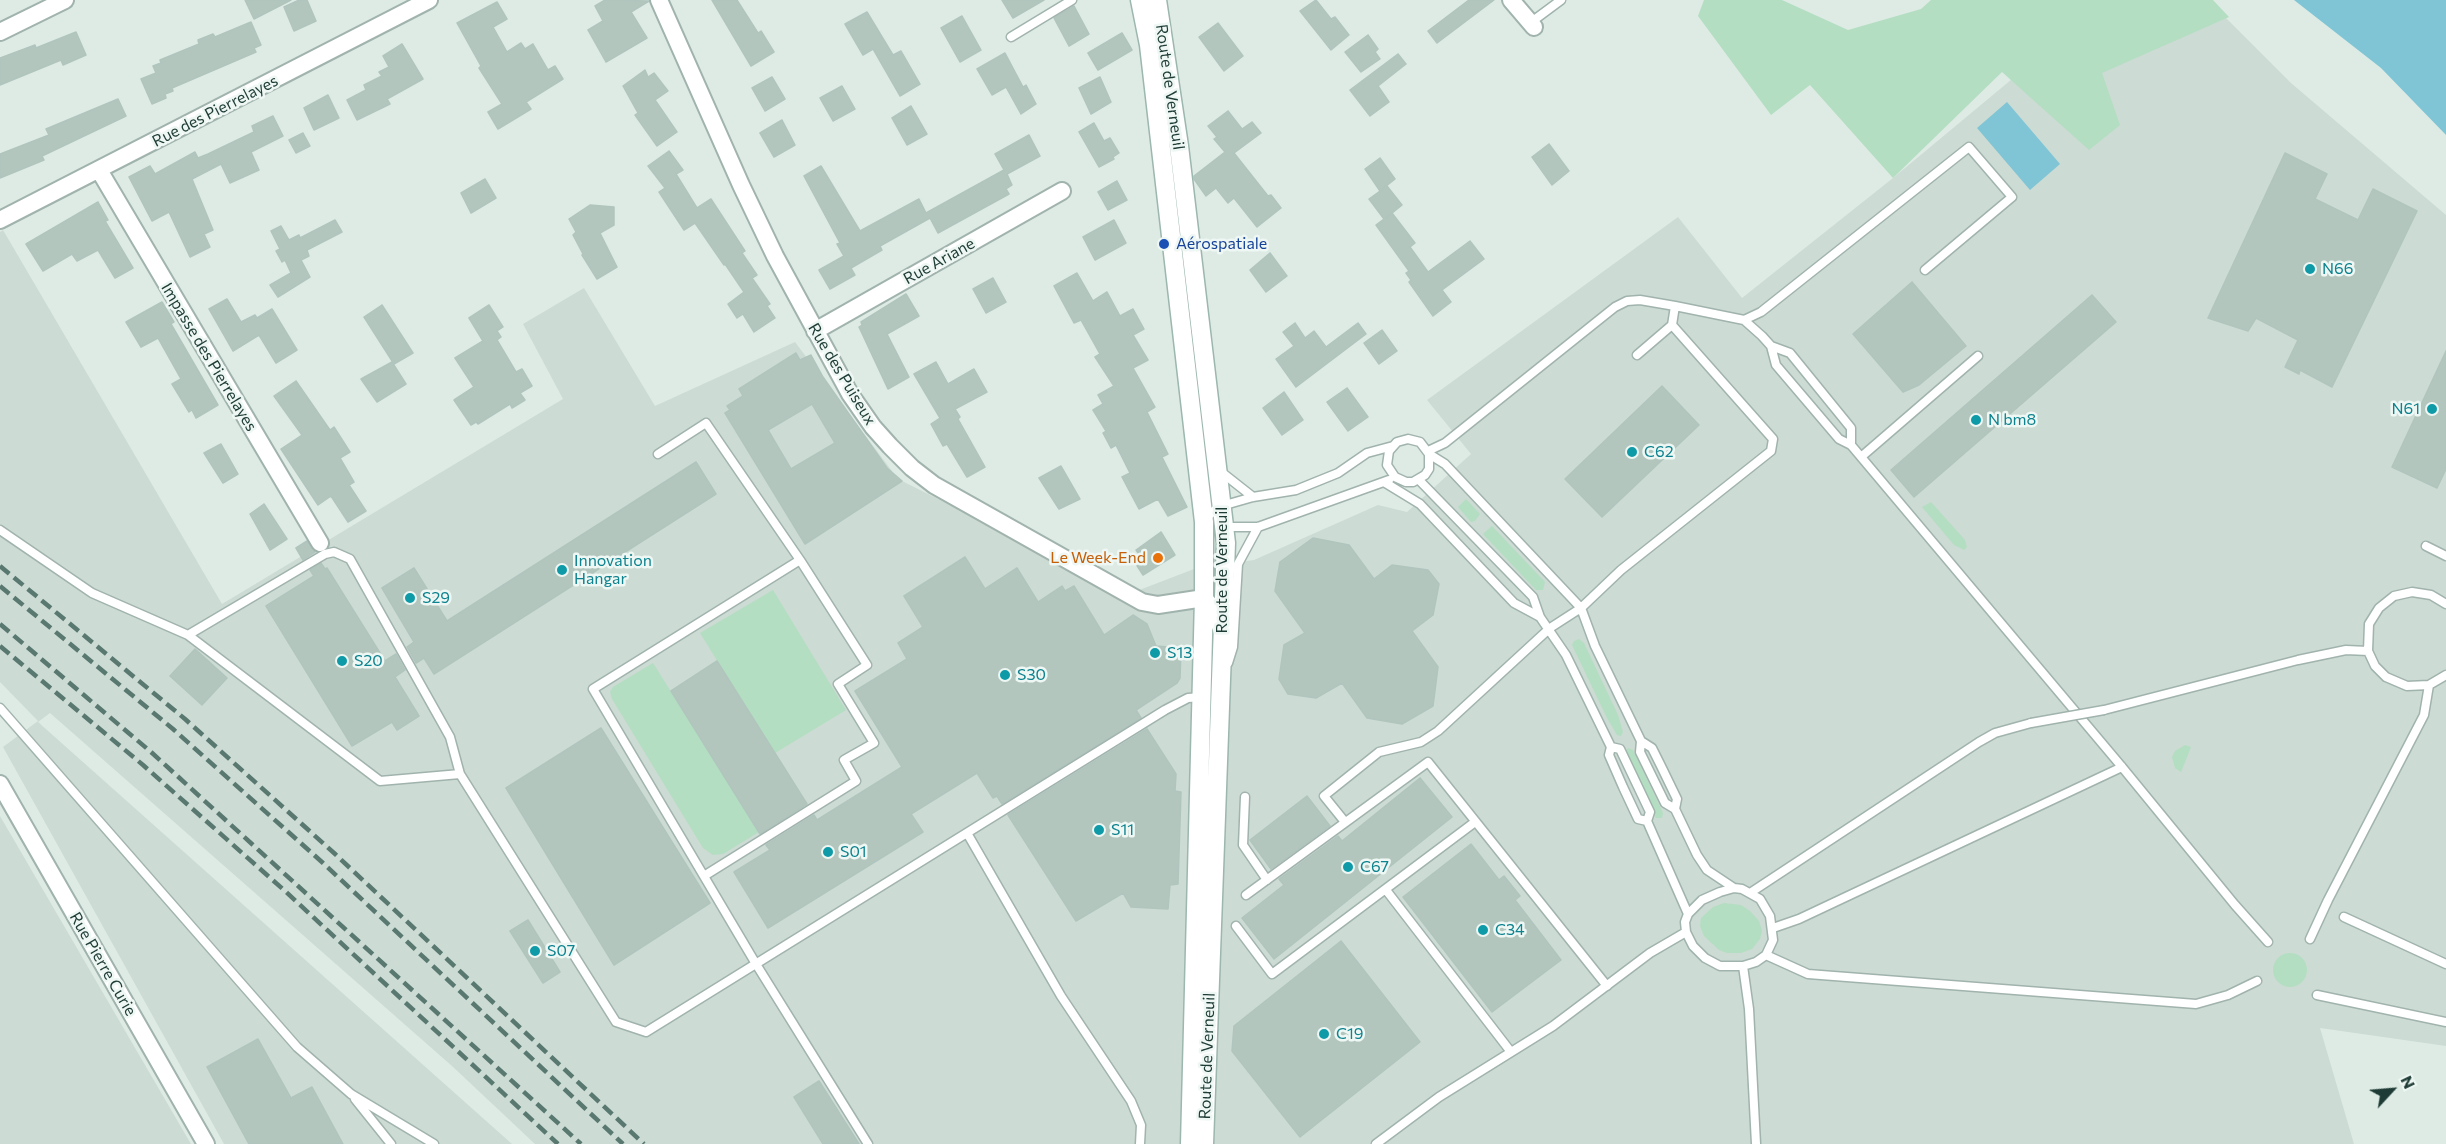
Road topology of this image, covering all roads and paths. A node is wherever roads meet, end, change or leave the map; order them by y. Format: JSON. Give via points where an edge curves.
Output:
{"nodes":[{"id":1,"x":65,"y":0,"type":"edge"},
{"id":2,"x":429,"y":0,"type":"edge"},
{"id":3,"x":659,"y":0,"type":"edge"},
{"id":4,"x":1072,"y":0,"type":"edge"},
{"id":5,"x":1140,"y":0,"type":"edge"},
{"id":6,"x":1157,"y":0,"type":"edge"},
{"id":7,"x":1511,"y":0,"type":"edge"},
{"id":8,"x":1561,"y":0,"type":"edge"},
{"id":9,"x":1532,"y":25,"type":"joint"},
{"id":10,"x":0,"y":32,"type":"edge"},
{"id":11,"x":1011,"y":37,"type":"dead end"},
{"id":12,"x":99,"y":170,"type":"junction"},
{"id":13,"x":1062,"y":191,"type":"dead end"},
{"id":14,"x":0,"y":220,"type":"edge"},
{"id":15,"x":1925,"y":270,"type":"dead end"},
{"id":16,"x":1675,"y":306,"type":"junction"},
{"id":17,"x":1744,"y":320,"type":"junction"},
{"id":18,"x":1672,"y":325,"type":"junction"},
{"id":19,"x":815,"y":331,"type":"junction"},
{"id":20,"x":1771,"y":346,"type":"junction"},
{"id":21,"x":1637,"y":355,"type":"dead end"},
{"id":22,"x":1978,"y":356,"type":"dead end"},
{"id":23,"x":1851,"y":445,"type":"junction"},
{"id":24,"x":1393,"y":446,"type":"junction"},
{"id":25,"x":1429,"y":453,"type":"junction"},
{"id":26,"x":658,"y":454,"type":"dead end"},
{"id":27,"x":1861,"y":457,"type":"junction"},
{"id":28,"x":1218,"y":470,"type":"junction"},
{"id":29,"x":1395,"y":477,"type":"junction"},
{"id":30,"x":1419,"y":480,"type":"junction"},
{"id":31,"x":1384,"y":482,"type":"junction"},
{"id":32,"x":1253,"y":497,"type":"junction"},
{"id":33,"x":1223,"y":506,"type":"junction"},
{"id":34,"x":1204,"y":517,"type":"junction"},
{"id":35,"x":1225,"y":527,"type":"junction"},
{"id":36,"x":1258,"y":528,"type":"junction"},
{"id":37,"x":0,"y":530,"type":"edge"},
{"id":38,"x":320,"y":543,"type":"dead end"},
{"id":39,"x":2426,"y":546,"type":"dead end"},
{"id":40,"x":2446,"y":556,"type":"edge"},
{"id":41,"x":800,"y":560,"type":"junction"},
{"id":42,"x":1204,"y":598,"type":"junction"},
{"id":43,"x":2446,"y":604,"type":"edge"},
{"id":44,"x":1581,"y":609,"type":"junction"},
{"id":45,"x":1540,"y":617,"type":"junction"},
{"id":46,"x":1550,"y":628,"type":"junction"},
{"id":47,"x":1223,"y":634,"type":"junction"},
{"id":48,"x":188,"y":635,"type":"junction"},
{"id":49,"x":2368,"y":651,"type":"junction"},
{"id":50,"x":2446,"y":675,"type":"edge"},
{"id":51,"x":2429,"y":685,"type":"junction"},
{"id":52,"x":1221,"y":688,"type":"junction"},
{"id":53,"x":1201,"y":697,"type":"junction"},
{"id":54,"x":0,"y":708,"type":"edge"},
{"id":55,"x":1641,"y":741,"type":"junction"},
{"id":56,"x":1611,"y":747,"type":"junction"},
{"id":57,"x":2122,"y":766,"type":"junction"},
{"id":58,"x":460,"y":774,"type":"junction"},
{"id":59,"x":0,"y":784,"type":"edge"},
{"id":60,"x":1245,"y":797,"type":"dead end"},
{"id":61,"x":1675,"y":809,"type":"junction"},
{"id":62,"x":1647,"y":821,"type":"junction"},
{"id":63,"x":1345,"y":822,"type":"junction"},
{"id":64,"x":1475,"y":822,"type":"junction"},
{"id":65,"x":967,"y":833,"type":"junction"},
{"id":66,"x":704,"y":876,"type":"junction"},
{"id":67,"x":1267,"y":880,"type":"junction"},
{"id":68,"x":1734,"y":888,"type":"junction"},
{"id":69,"x":1386,"y":891,"type":"junction"},
{"id":70,"x":1750,"y":893,"type":"junction"},
{"id":71,"x":1246,"y":895,"type":"dead end"},
{"id":72,"x":1688,"y":914,"type":"junction"},
{"id":73,"x":2344,"y":917,"type":"dead end"},
{"id":74,"x":1236,"y":926,"type":"dead end"},
{"id":75,"x":1773,"y":928,"type":"junction"},
{"id":76,"x":1686,"y":932,"type":"junction"},
{"id":77,"x":2310,"y":939,"type":"dead end"},
{"id":78,"x":2268,"y":942,"type":"dead end"},
{"id":79,"x":1766,"y":955,"type":"junction"},
{"id":80,"x":756,"y":964,"type":"junction"},
{"id":81,"x":2446,"y":964,"type":"edge"},
{"id":82,"x":1743,"y":966,"type":"junction"},
{"id":83,"x":2257,"y":981,"type":"dead end"},
{"id":84,"x":1607,"y":986,"type":"junction"},
{"id":85,"x":2317,"y":995,"type":"dead end"},
{"id":86,"x":2446,"y":1022,"type":"edge"},
{"id":87,"x":1511,"y":1053,"type":"junction"},
{"id":88,"x":351,"y":1094,"type":"junction"},
{"id":89,"x":206,"y":1144,"type":"edge"},
{"id":90,"x":392,"y":1144,"type":"edge"},
{"id":91,"x":434,"y":1144,"type":"edge"},
{"id":92,"x":868,"y":1144,"type":"edge"},
{"id":93,"x":1140,"y":1144,"type":"edge"},
{"id":94,"x":1190,"y":1144,"type":"edge"},
{"id":95,"x":1204,"y":1144,"type":"edge"},
{"id":96,"x":1376,"y":1144,"type":"edge"},
{"id":97,"x":1756,"y":1144,"type":"edge"}],
"edges":[{"from":1,"to":10,"type":"street"},
{"from":2,"to":12,"type":"street","name":"Rue des Pierrelayes"},
{"from":3,"to":19,"type":"street","name":"Rue des Puiseux","via":[[741,185]]},
{"from":4,"to":11,"type":"lane"},
{"from":5,"to":34,"type":"main road","name":"Route de Verneuil","via":[[1149,45]]},
{"from":6,"to":28,"type":"main road","name":"Route de Verneuil","via":[[1179,146]]},
{"from":7,"to":9,"type":"street"},
{"from":8,"to":9,"type":"lane"},
{"from":12,"to":14,"type":"street","name":"Rue des Pierrelayes"},
{"from":12,"to":38,"type":"street","name":"Impasse des Pierrelayes"},
{"from":13,"to":19,"type":"street","name":"Rue Ariane"},
{"from":15,"to":17,"type":"lane","via":[[2012,197],[1969,147],[1761,312]]},
{"from":16,"to":17,"type":"lane"},
{"from":16,"to":18,"type":"lane"},
{"from":16,"to":25,"type":"lane","via":[[1640,300],[1616,307]]},
{"from":17,"to":20,"type":"lane"},
{"from":18,"to":21,"type":"lane"},
{"from":18,"to":44,"type":"lane","via":[[1773,439],[1771,451],[1622,570]]},
{"from":19,"to":42,"type":"street","name":"Rue des Puiseux","via":[[873,427],[934,485],[1142,602],[1158,604]]},
{"from":20,"to":23,"type":"lane","via":[[1776,365],[1839,439]]},
{"from":20,"to":23,"type":"lane","via":[[1790,353],[1851,428]]},
{"from":22,"to":27,"type":"lane"},
{"from":23,"to":27,"type":"lane"},
{"from":24,"to":25,"type":"lane","via":[[1402,440],[1414,440]]},
{"from":24,"to":29,"type":"lane","via":[[1387,465]]},
{"from":24,"to":32,"type":"lane","via":[[1367,453],[1338,473],[1296,490]]},
{"from":25,"to":30,"type":"lane","via":[[1429,469]]},
{"from":25,"to":44,"type":"lane","via":[[1445,464]]},
{"from":26,"to":41,"type":"lane","via":[[706,423]]},
{"from":27,"to":57,"type":"lane"},
{"from":28,"to":32,"type":"lane"},
{"from":28,"to":33,"type":"main road","name":"Route de Verneuil"},
{"from":29,"to":30,"type":"lane","via":[[1406,482]]},
{"from":29,"to":31,"type":"lane"},
{"from":30,"to":45,"type":"lane","via":[[1533,597]]},
{"from":31,"to":36,"type":"lane"},
{"from":31,"to":45,"type":"lane","via":[[1420,504],[1514,603]]},
{"from":32,"to":33,"type":"lane"},
{"from":33,"to":34,"type":"lane"},
{"from":33,"to":35,"type":"main road","name":"Route de Verneuil"},
{"from":34,"to":35,"type":"lane"},
{"from":34,"to":42,"type":"main road","name":"Route de Verneuil"},
{"from":35,"to":36,"type":"lane"},
{"from":35,"to":47,"type":"main road","name":"Route de Verneuil"},
{"from":36,"to":52,"type":"lane","via":[[1238,564],[1233,647]]},
{"from":37,"to":48,"type":"lane","via":[[92,592]]},
{"from":39,"to":40,"type":"lane"},
{"from":41,"to":66,"type":"lane","via":[[593,689]]},
{"from":41,"to":66,"type":"lane","via":[[867,665],[838,684],[874,743],[844,760],[856,781]]},
{"from":42,"to":47,"type":"street"},
{"from":42,"to":53,"type":"main road","name":"Route de Verneuil"},
{"from":43,"to":49,"type":"lane","via":[[2431,595],[2412,592],[2394,596],[2379,608],[2369,624]]},
{"from":44,"to":46,"type":"lane"},
{"from":44,"to":55,"type":"lane"},
{"from":45,"to":46,"type":"lane"},
{"from":46,"to":56,"type":"lane"},
{"from":46,"to":63,"type":"lane","via":[[1438,731],[1421,742],[1379,752],[1324,796]]},
{"from":47,"to":52,"type":"main road","name":"Route de Verneuil"},
{"from":48,"to":58,"type":"lane","via":[[380,781]]},
{"from":48,"to":58,"type":"lane","via":[[325,554],[334,552],[350,559],[450,737]]},
{"from":49,"to":51,"type":"lane","via":[[2386,677],[2406,686]]},
{"from":49,"to":70,"type":"lane","bridge":true,"via":[[2346,650],[2298,660],[1995,733]]},
{"from":50,"to":51,"type":"lane"},
{"from":51,"to":77,"type":"lane","via":[[2424,715]]},
{"from":52,"to":53,"type":"lane"},
{"from":52,"to":95,"type":"main road","name":"Route de Verneuil"},
{"from":53,"to":65,"type":"lane","via":[[1188,698],[1165,710]]},
{"from":53,"to":94,"type":"main road","name":"Route de Verneuil"},
{"from":54,"to":88,"type":"lane","via":[[297,1047]]},
{"from":55,"to":61,"type":"lane","via":[[1640,752],[1649,773],[1665,803]]},
{"from":55,"to":61,"type":"lane","via":[[1652,748],[1661,766],[1677,799]]},
{"from":56,"to":62,"type":"lane","via":[[1609,755],[1638,819]]},
{"from":56,"to":62,"type":"lane","via":[[1620,749],[1650,812]]},
{"from":57,"to":75,"type":"lane"},
{"from":57,"to":78,"type":"lane"},
{"from":58,"to":80,"type":"lane","via":[[616,1022],[646,1032]]},
{"from":59,"to":89,"type":"street","name":"Rue Pierre Curie"},
{"from":60,"to":67,"type":"lane","via":[[1243,845]]},
{"from":61,"to":68,"type":"lane","via":[[1707,870]]},
{"from":62,"to":72,"type":"lane"},
{"from":63,"to":64,"type":"lane","via":[[1428,762]]},
{"from":63,"to":67,"type":"lane"},
{"from":64,"to":69,"type":"lane"},
{"from":64,"to":84,"type":"lane"},
{"from":65,"to":80,"type":"lane"},
{"from":65,"to":93,"type":"lane","via":[[1061,996],[1131,1101],[1141,1125]]},
{"from":66,"to":80,"type":"lane"},
{"from":67,"to":71,"type":"lane"},
{"from":68,"to":70,"type":"lane"},
{"from":68,"to":72,"type":"lane","via":[[1711,896]]},
{"from":69,"to":74,"type":"lane","via":[[1272,974]]},
{"from":69,"to":87,"type":"lane"},
{"from":70,"to":75,"type":"lane","via":[[1766,907]]},
{"from":72,"to":76,"type":"lane"},
{"from":73,"to":81,"type":"lane"},
{"from":75,"to":79,"type":"lane","via":[[1773,940]]},
{"from":76,"to":82,"type":"lane","via":[[1693,946],[1713,962],[1720,966]]},
{"from":76,"to":84,"type":"lane"},
{"from":79,"to":82,"type":"lane"},
{"from":79,"to":83,"type":"lane","via":[[1808,974],[2196,1004]]},
{"from":80,"to":92,"type":"lane"},
{"from":82,"to":97,"type":"lane"},
{"from":84,"to":87,"type":"lane"},
{"from":85,"to":86,"type":"lane"},
{"from":87,"to":96,"type":"lane","via":[[1438,1097]]},
{"from":88,"to":90,"type":"lane"},
{"from":88,"to":91,"type":"lane"}]}
